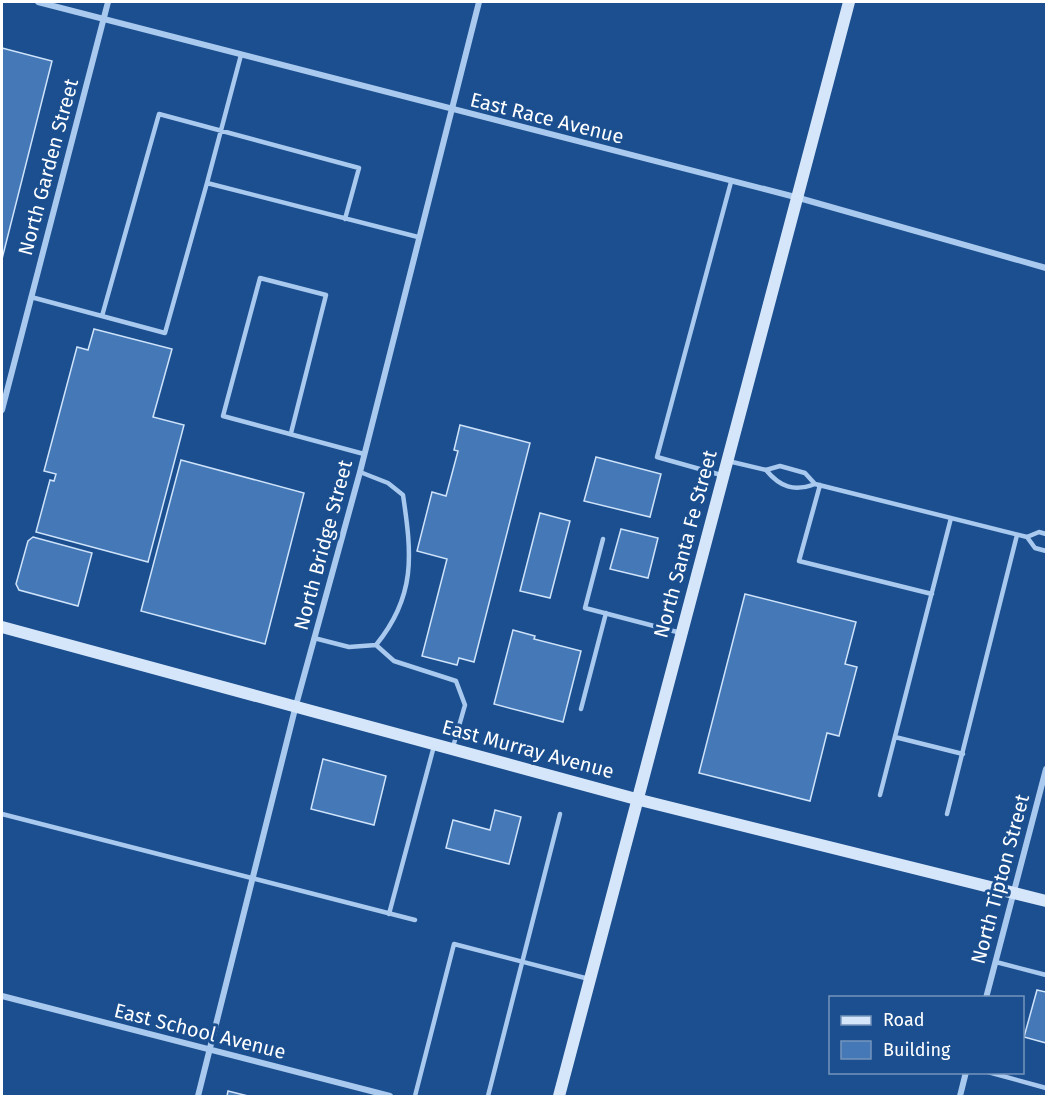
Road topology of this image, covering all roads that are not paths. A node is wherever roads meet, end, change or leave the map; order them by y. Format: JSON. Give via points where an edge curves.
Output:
{"nodes":[{"id":1,"x":38,"y":2,"type":"edge"},
{"id":2,"x":108,"y":2,"type":"edge"},
{"id":3,"x":479,"y":2,"type":"edge"},
{"id":4,"x":849,"y":2,"type":"edge"},
{"id":5,"x":103,"y":19,"type":"junction"},
{"id":6,"x":241,"y":55,"type":"junction"},
{"id":7,"x":452,"y":111,"type":"junction"},
{"id":8,"x":221,"y":130,"type":"junction"},
{"id":9,"x":731,"y":182,"type":"junction"},
{"id":10,"x":207,"y":183,"type":"junction"},
{"id":11,"x":799,"y":198,"type":"junction"},
{"id":12,"x":345,"y":219,"type":"junction"},
{"id":13,"x":418,"y":237,"type":"junction"},
{"id":14,"x":1047,"y":268,"type":"edge"},
{"id":15,"x":31,"y":297,"type":"junction"},
{"id":16,"x":102,"y":316,"type":"junction"},
{"id":17,"x":2,"y":410,"type":"edge"},
{"id":18,"x":291,"y":434,"type":"junction"},
{"id":19,"x":364,"y":454,"type":"junction"},
{"id":20,"x":728,"y":461,"type":"junction"},
{"id":21,"x":766,"y":470,"type":"junction"},
{"id":22,"x":360,"y":472,"type":"junction"},
{"id":23,"x":724,"y":475,"type":"junction"},
{"id":24,"x":818,"y":484,"type":"junction"},
{"id":25,"x":951,"y":518,"type":"junction"},
{"id":26,"x":1017,"y":534,"type":"junction"},
{"id":27,"x":1047,"y":534,"type":"edge"},
{"id":28,"x":1027,"y":537,"type":"junction"},
{"id":29,"x":603,"y":539,"type":"dead end"},
{"id":30,"x":1047,"y":551,"type":"edge"},
{"id":31,"x":932,"y":594,"type":"junction"},
{"id":32,"x":606,"y":613,"type":"junction"},
{"id":33,"x":2,"y":627,"type":"edge"},
{"id":34,"x":681,"y":633,"type":"junction"},
{"id":35,"x":315,"y":638,"type":"junction"},
{"id":36,"x":376,"y":645,"type":"junction"},
{"id":37,"x":296,"y":705,"type":"junction"},
{"id":38,"x":581,"y":709,"type":"dead end"},
{"id":39,"x":895,"y":737,"type":"junction"},
{"id":40,"x":434,"y":743,"type":"junction"},
{"id":41,"x":453,"y":748,"type":"junction"},
{"id":42,"x":963,"y":754,"type":"junction"},
{"id":43,"x":1047,"y":769,"type":"edge"},
{"id":44,"x":880,"y":795,"type":"dead end"},
{"id":45,"x":636,"y":799,"type":"junction"},
{"id":46,"x":2,"y":814,"type":"edge"},
{"id":47,"x":560,"y":814,"type":"dead end"},
{"id":48,"x":947,"y":814,"type":"dead end"},
{"id":49,"x":254,"y":877,"type":"junction"},
{"id":50,"x":1014,"y":892,"type":"junction"},
{"id":51,"x":1047,"y":901,"type":"edge"},
{"id":52,"x":389,"y":914,"type":"junction"},
{"id":53,"x":415,"y":920,"type":"dead end"},
{"id":54,"x":522,"y":962,"type":"junction"},
{"id":55,"x":996,"y":962,"type":"junction"},
{"id":56,"x":1047,"y":975,"type":"edge"},
{"id":57,"x":590,"y":980,"type":"junction"},
{"id":58,"x":2,"y":996,"type":"edge"},
{"id":59,"x":987,"y":996,"type":"edge"},
{"id":60,"x":210,"y":1051,"type":"junction"},
{"id":61,"x":966,"y":1074,"type":"edge"},
{"id":62,"x":995,"y":1074,"type":"edge"},
{"id":63,"x":1047,"y":1088,"type":"edge"},
{"id":64,"x":198,"y":1096,"type":"edge"},
{"id":65,"x":390,"y":1096,"type":"edge"},
{"id":66,"x":414,"y":1096,"type":"edge"},
{"id":67,"x":488,"y":1096,"type":"edge"},
{"id":68,"x":559,"y":1096,"type":"edge"},
{"id":69,"x":960,"y":1096,"type":"edge"}],
"edges":[{"from":1,"to":5,"type":"street","name":"East Race Avenue"},
{"from":2,"to":5,"type":"street","name":"North Garden Street"},
{"from":3,"to":7,"type":"street","name":"North Bridge Street"},
{"from":4,"to":11,"type":"street","name":"North Santa Fe Street"},
{"from":5,"to":6,"type":"street","name":"East Race Avenue"},
{"from":5,"to":15,"type":"street","name":"North Garden Street"},
{"from":6,"to":7,"type":"street","name":"East Race Avenue"},
{"from":6,"to":8,"type":"lane"},
{"from":7,"to":9,"type":"street","name":"East Race Avenue"},
{"from":7,"to":13,"type":"street","name":"North Bridge Street"},
{"from":8,"to":10,"type":"lane"},
{"from":8,"to":12,"type":"lane","via":[[359,168]]},
{"from":8,"to":16,"type":"lane","via":[[159,114]]},
{"from":9,"to":11,"type":"street","name":"East Race Avenue"},
{"from":9,"to":23,"type":"lane","via":[[657,457]]},
{"from":10,"to":12,"type":"lane"},
{"from":10,"to":16,"type":"lane","via":[[165,333]]},
{"from":11,"to":14,"type":"street","name":"East Race Avenue"},
{"from":11,"to":20,"type":"street","name":"North Santa Fe Street"},
{"from":12,"to":13,"type":"lane"},
{"from":13,"to":19,"type":"street","name":"North Bridge Street"},
{"from":15,"to":16,"type":"lane"},
{"from":15,"to":17,"type":"street","name":"North Garden Street"},
{"from":18,"to":18,"type":"lane","via":[[326,295],[260,278],[223,416]]},
{"from":18,"to":19,"type":"lane"},
{"from":19,"to":22,"type":"street","name":"North Bridge Street"},
{"from":20,"to":21,"type":"lane"},
{"from":20,"to":23,"type":"street","name":"North Santa Fe Street"},
{"from":21,"to":24,"type":"lane","via":[[780,466],[805,473]]},
{"from":21,"to":24,"type":"lane","via":[[776,482],[801,489]]},
{"from":22,"to":35,"type":"street","name":"North Bridge Street"},
{"from":22,"to":36,"type":"lane","via":[[388,483],[403,495],[407,518],[408,578],[402,606]]},
{"from":23,"to":34,"type":"street","name":"North Santa Fe Street"},
{"from":24,"to":25,"type":"lane"},
{"from":24,"to":31,"type":"lane","via":[[799,561]]},
{"from":25,"to":26,"type":"lane"},
{"from":25,"to":31,"type":"lane"},
{"from":26,"to":28,"type":"lane"},
{"from":26,"to":42,"type":"lane"},
{"from":27,"to":28,"type":"lane","via":[[1039,532]]},
{"from":28,"to":30,"type":"lane","via":[[1035,548]]},
{"from":29,"to":32,"type":"lane","via":[[585,608]]},
{"from":31,"to":39,"type":"lane"},
{"from":32,"to":34,"type":"lane"},
{"from":32,"to":38,"type":"lane"},
{"from":33,"to":37,"type":"street","name":"East Murray Avenue"},
{"from":34,"to":45,"type":"street","name":"North Santa Fe Street"},
{"from":35,"to":36,"type":"lane","via":[[350,647]]},
{"from":35,"to":37,"type":"street","name":"North Bridge Street"},
{"from":36,"to":41,"type":"lane","via":[[394,662],[456,681],[465,705]]},
{"from":37,"to":40,"type":"street","name":"East Murray Avenue"},
{"from":37,"to":49,"type":"street","name":"North Bridge Street"},
{"from":39,"to":42,"type":"lane"},
{"from":39,"to":44,"type":"lane"},
{"from":40,"to":41,"type":"street","name":"East Murray Avenue"},
{"from":40,"to":52,"type":"lane"},
{"from":41,"to":45,"type":"street","name":"East Murray Avenue"},
{"from":42,"to":48,"type":"lane"},
{"from":43,"to":50,"type":"street","name":"North Tipton Street"},
{"from":45,"to":50,"type":"street","name":"East Murray Avenue"},
{"from":45,"to":57,"type":"street","name":"North Santa Fe Street"},
{"from":46,"to":49,"type":"lane"},
{"from":47,"to":54,"type":"lane"},
{"from":49,"to":52,"type":"lane"},
{"from":49,"to":60,"type":"street","name":"North Bridge Street"},
{"from":50,"to":51,"type":"street","name":"East Murray Avenue"},
{"from":50,"to":55,"type":"street","name":"North Tipton Street"},
{"from":52,"to":53,"type":"lane"},
{"from":54,"to":57,"type":"lane"},
{"from":54,"to":66,"type":"lane","via":[[454,944]]},
{"from":54,"to":67,"type":"lane"},
{"from":55,"to":56,"type":"lane"},
{"from":55,"to":59,"type":"street","name":"North Tipton Street"},
{"from":57,"to":68,"type":"street","name":"North Santa Fe Street"},
{"from":58,"to":60,"type":"street","name":"East School Avenue"},
{"from":60,"to":64,"type":"street","name":"North Bridge Street"},
{"from":60,"to":65,"type":"street","name":"East School Avenue"},
{"from":61,"to":69,"type":"street"},
{"from":62,"to":63,"type":"lane"}]}
